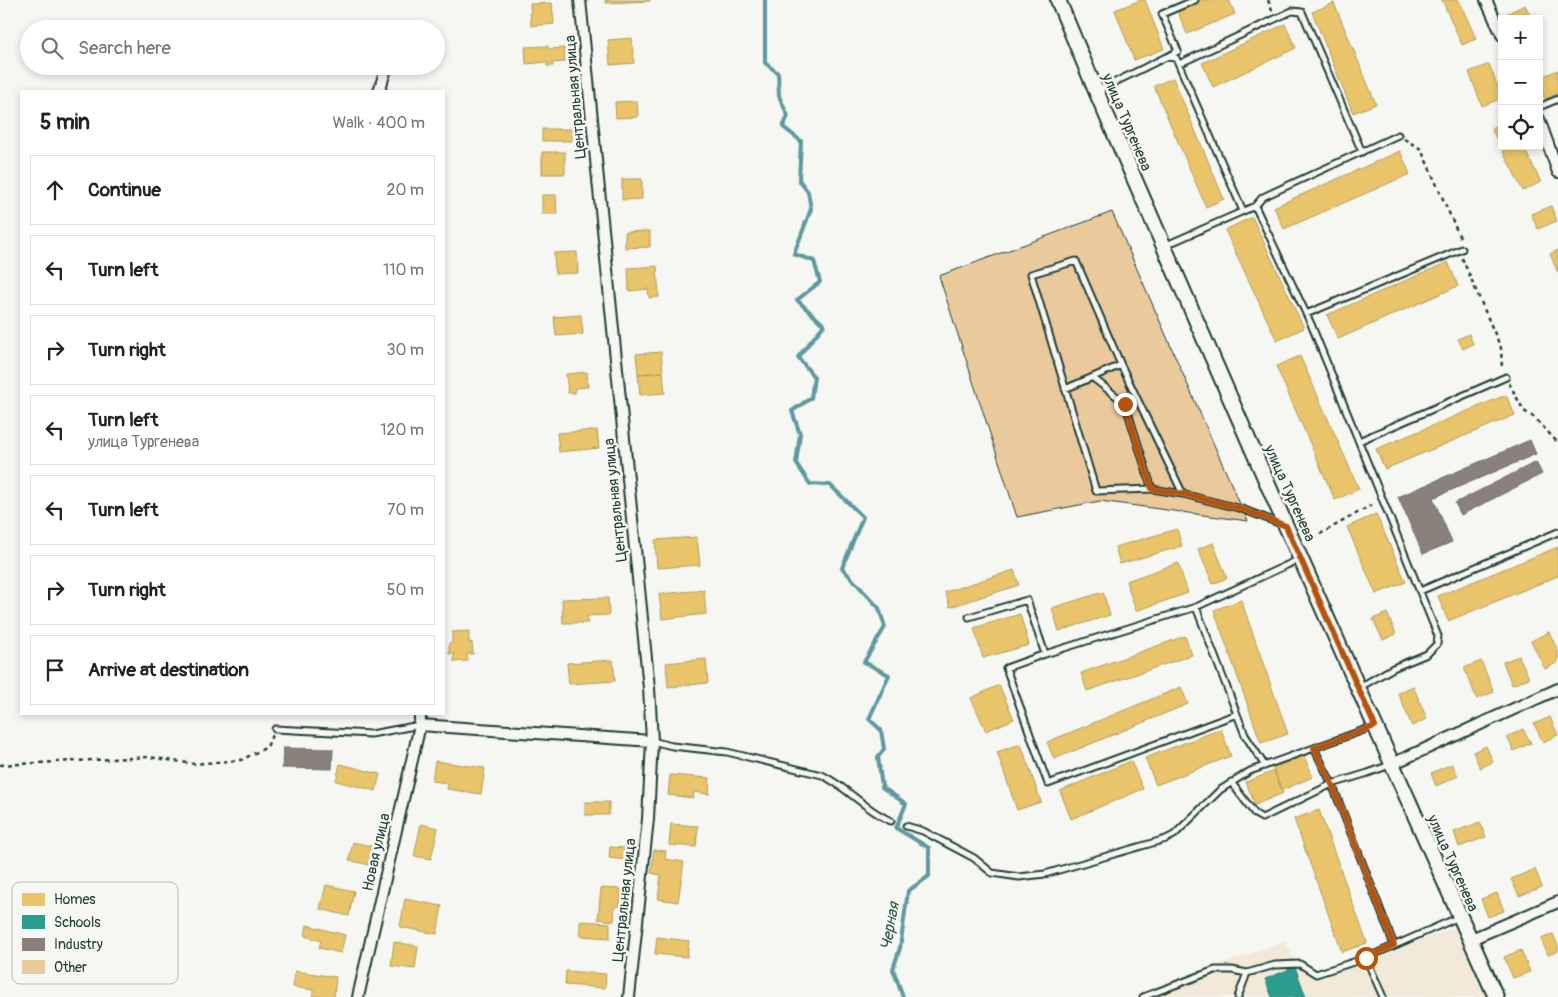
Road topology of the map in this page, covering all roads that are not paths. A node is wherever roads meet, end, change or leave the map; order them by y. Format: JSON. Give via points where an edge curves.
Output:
{"nodes":[{"id":1,"x":580,"y":0,"type":"edge"},
{"id":2,"x":1058,"y":0,"type":"edge"},
{"id":3,"x":1195,"y":0,"type":"edge"},
{"id":4,"x":1486,"y":0,"type":"edge"},
{"id":5,"x":1498,"y":26,"type":"edge"},
{"id":6,"x":1166,"y":58,"type":"junction"},
{"id":7,"x":1179,"y":64,"type":"junction"},
{"id":8,"x":384,"y":75,"type":"edge"},
{"id":9,"x":379,"y":90,"type":"edge"},
{"id":10,"x":1096,"y":91,"type":"junction"},
{"id":11,"x":1558,"y":99,"type":"edge"},
{"id":12,"x":1543,"y":105,"type":"edge"},
{"id":13,"x":1543,"y":130,"type":"edge"},
{"id":14,"x":1398,"y":135,"type":"road end"},
{"id":15,"x":1362,"y":152,"type":"junction"},
{"id":16,"x":1558,"y":172,"type":"edge"},
{"id":17,"x":1255,"y":206,"type":"junction"},
{"id":18,"x":1243,"y":211,"type":"junction"},
{"id":19,"x":1164,"y":246,"type":"junction"},
{"id":20,"x":1462,"y":248,"type":"road end"},
{"id":21,"x":1306,"y":314,"type":"junction"},
{"id":22,"x":1121,"y":365,"type":"junction"},
{"id":23,"x":1506,"y":377,"type":"road end"},
{"id":24,"x":1093,"y":378,"type":"junction"},
{"id":25,"x":1065,"y":388,"type":"junction"},
{"id":26,"x":1359,"y":441,"type":"junction"},
{"id":27,"x":1152,"y":489,"type":"junction"},
{"id":28,"x":1184,"y":494,"type":"junction"},
{"id":29,"x":1286,"y":526,"type":"junction"},
{"id":30,"x":1558,"y":532,"type":"edge"},
{"id":31,"x":1299,"y":553,"type":"junction"},
{"id":32,"x":1420,"y":591,"type":"junction"},
{"id":33,"x":1196,"y":607,"type":"junction"},
{"id":34,"x":969,"y":617,"type":"dead end"},
{"id":35,"x":1045,"y":654,"type":"junction"},
{"id":36,"x":1358,"y":688,"type":"junction"},
{"id":37,"x":1558,"y":689,"type":"edge"},
{"id":38,"x":1237,"y":714,"type":"junction"},
{"id":39,"x":420,"y":715,"type":"edge"},
{"id":40,"x":420,"y":725,"type":"junction"},
{"id":41,"x":1375,"y":726,"type":"junction"},
{"id":42,"x":275,"y":729,"type":"road end"},
{"id":43,"x":652,"y":742,"type":"junction"},
{"id":44,"x":1314,"y":748,"type":"junction"},
{"id":45,"x":1392,"y":764,"type":"junction"},
{"id":46,"x":1265,"y":766,"type":"junction"},
{"id":47,"x":1232,"y":782,"type":"junction"},
{"id":48,"x":1332,"y":784,"type":"junction"},
{"id":49,"x":891,"y":820,"type":"dead end"},
{"id":50,"x":906,"y":826,"type":"dead end"},
{"id":51,"x":1558,"y":902,"type":"edge"},
{"id":52,"x":1459,"y":917,"type":"junction"},
{"id":53,"x":1469,"y":940,"type":"junction"},
{"id":54,"x":1394,"y":945,"type":"junction"},
{"id":55,"x":1366,"y":958,"type":"junction"},
{"id":56,"x":1247,"y":972,"type":"junction"},
{"id":57,"x":358,"y":997,"type":"edge"},
{"id":58,"x":629,"y":997,"type":"edge"},
{"id":59,"x":1143,"y":997,"type":"edge"},
{"id":60,"x":1238,"y":997,"type":"edge"},
{"id":61,"x":1383,"y":997,"type":"edge"},
{"id":62,"x":1496,"y":997,"type":"edge"}],
"edges":[{"from":1,"to":43,"type":"street","name":"Центральная улица"},
{"from":2,"to":10,"type":"street","name":"улица Тургенева"},
{"from":3,"to":6,"type":"lane","via":[[1162,14],[1178,51]]},
{"from":4,"to":5,"type":"street"},
{"from":6,"to":7,"type":"lane","via":[[1176,58]]},
{"from":6,"to":10,"type":"lane"},
{"from":7,"to":15,"type":"lane","via":[[1292,11],[1302,12]]},
{"from":7,"to":18,"type":"lane"},
{"from":8,"to":9,"type":"street"},
{"from":10,"to":19,"type":"street","name":"улица Тургенева"},
{"from":11,"to":12,"type":"lane"},
{"from":13,"to":16,"type":"street"},
{"from":14,"to":15,"type":"lane"},
{"from":15,"to":17,"type":"lane","via":[[1263,197]]},
{"from":17,"to":18,"type":"lane"},
{"from":17,"to":21,"type":"lane"},
{"from":18,"to":19,"type":"lane"},
{"from":19,"to":29,"type":"street","name":"улица Тургенева"},
{"from":20,"to":21,"type":"lane"},
{"from":21,"to":26,"type":"lane"},
{"from":22,"to":24,"type":"lane"},
{"from":22,"to":25,"type":"lane","via":[[1076,261],[1030,274]]},
{"from":22,"to":28,"type":"lane"},
{"from":23,"to":26,"type":"lane"},
{"from":24,"to":25,"type":"lane"},
{"from":24,"to":27,"type":"lane","via":[[1125,404]]},
{"from":25,"to":27,"type":"lane","via":[[1096,491]]},
{"from":26,"to":32,"type":"lane"},
{"from":27,"to":28,"type":"lane"},
{"from":28,"to":29,"type":"lane","via":[[1242,509]]},
{"from":29,"to":31,"type":"street","name":"улица Тургенева"},
{"from":30,"to":32,"type":"lane"},
{"from":31,"to":33,"type":"lane"},
{"from":31,"to":36,"type":"street","name":"улица Тургенева"},
{"from":32,"to":36,"type":"lane","via":[[1438,636],[1437,644],[1427,654]]},
{"from":33,"to":35,"type":"lane"},
{"from":33,"to":38,"type":"lane"},
{"from":34,"to":35,"type":"lane","via":[[1027,600]]},
{"from":35,"to":38,"type":"lane","via":[[1006,668],[1048,784]]},
{"from":36,"to":41,"type":"street","name":"улица Тургенева"},
{"from":37,"to":45,"type":"street"},
{"from":38,"to":46,"type":"lane","via":[[1245,735]]},
{"from":39,"to":40,"type":"street","name":"Новая улица"},
{"from":40,"to":42,"type":"lane","via":[[371,734]]},
{"from":40,"to":43,"type":"street"},
{"from":40,"to":57,"type":"street","name":"Новая улица"},
{"from":41,"to":44,"type":"lane"},
{"from":41,"to":45,"type":"street","name":"улица Тургенева"},
{"from":43,"to":49,"type":"lane","via":[[727,752],[822,775],[835,781],[878,815]]},
{"from":43,"to":58,"type":"street","name":"Центральная улица","via":[[648,819]]},
{"from":44,"to":46,"type":"lane"},
{"from":44,"to":48,"type":"lane"},
{"from":45,"to":48,"type":"lane"},
{"from":45,"to":52,"type":"street","name":"улица Тургенева"},
{"from":46,"to":47,"type":"lane"},
{"from":47,"to":48,"type":"lane","via":[[1255,814],[1262,818]]},
{"from":47,"to":50,"type":"lane","via":[[1166,839],[1044,874],[1019,877],[992,873],[974,858]]},
{"from":48,"to":54,"type":"lane"},
{"from":51,"to":53,"type":"street"},
{"from":52,"to":53,"type":"street","name":"улица Тургенева"},
{"from":52,"to":54,"type":"lane"},
{"from":53,"to":62,"type":"street","name":"улица Тургенева"},
{"from":54,"to":55,"type":"lane"},
{"from":55,"to":56,"type":"lane","via":[[1316,974],[1300,964],[1275,965]]},
{"from":55,"to":61,"type":"lane"},
{"from":56,"to":59,"type":"lane","via":[[1215,970]]},
{"from":56,"to":60,"type":"lane"}]}
